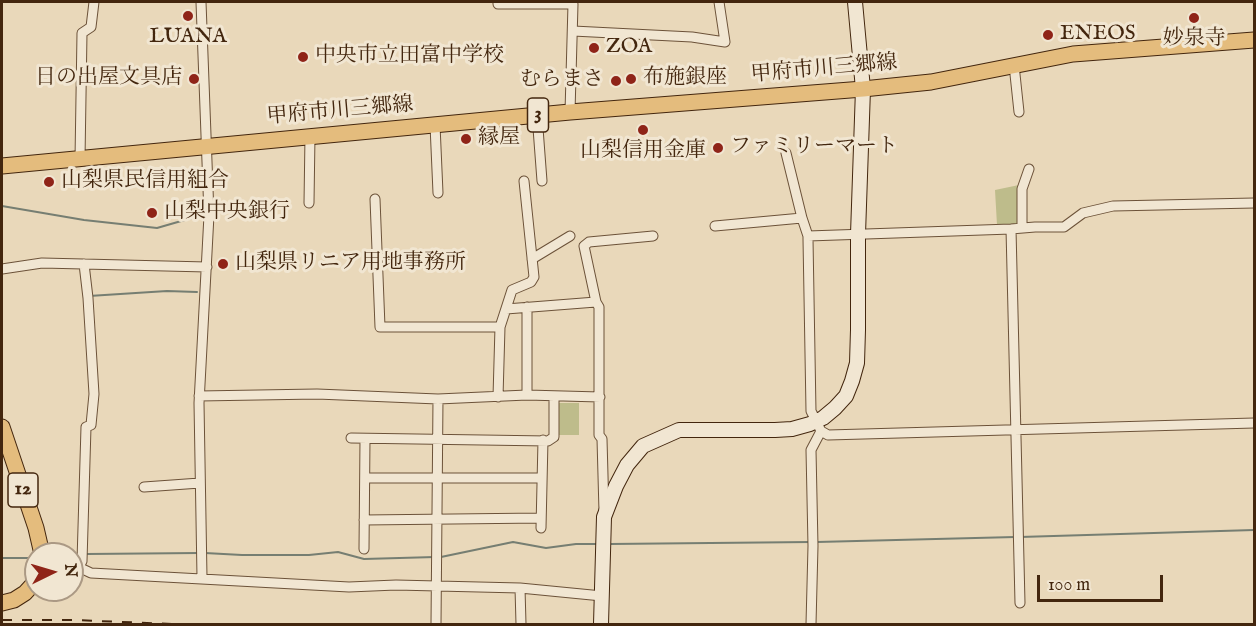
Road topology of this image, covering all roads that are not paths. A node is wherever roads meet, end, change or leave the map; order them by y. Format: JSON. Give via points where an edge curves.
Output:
{"nodes":[{"id":1,"x":94,"y":2,"type":"edge"},
{"id":2,"x":201,"y":2,"type":"edge"},
{"id":3,"x":498,"y":2,"type":"edge"},
{"id":4,"x":719,"y":2,"type":"edge"},
{"id":5,"x":855,"y":2,"type":"edge"},
{"id":6,"x":573,"y":31,"type":"junction"},
{"id":7,"x":1254,"y":40,"type":"edge"},
{"id":8,"x":1014,"y":65,"type":"junction"},
{"id":9,"x":863,"y":90,"type":"junction"},
{"id":10,"x":570,"y":112,"type":"junction"},
{"id":11,"x":1019,"y":112,"type":"dead end"},
{"id":12,"x":537,"y":115,"type":"junction"},
{"id":13,"x":435,"y":125,"type":"junction"},
{"id":14,"x":310,"y":136,"type":"junction"},
{"id":15,"x":207,"y":146,"type":"junction"},
{"id":16,"x":786,"y":153,"type":"dead end"},
{"id":17,"x":80,"y":159,"type":"junction"},
{"id":18,"x":2,"y":166,"type":"edge"},
{"id":19,"x":1029,"y":169,"type":"dead end"},
{"id":20,"x":524,"y":181,"type":"dead end"},
{"id":21,"x":542,"y":181,"type":"dead end"},
{"id":22,"x":438,"y":193,"type":"dead end"},
{"id":23,"x":375,"y":199,"type":"dead end"},
{"id":24,"x":309,"y":203,"type":"dead end"},
{"id":25,"x":1254,"y":203,"type":"edge"},
{"id":26,"x":802,"y":218,"type":"junction"},
{"id":27,"x":716,"y":226,"type":"dead end"},
{"id":28,"x":1022,"y":228,"type":"junction"},
{"id":29,"x":1011,"y":229,"type":"junction"},
{"id":30,"x":858,"y":234,"type":"junction"},
{"id":31,"x":570,"y":236,"type":"dead end"},
{"id":32,"x":653,"y":236,"type":"dead end"},
{"id":33,"x":808,"y":236,"type":"junction"},
{"id":34,"x":532,"y":259,"type":"junction"},
{"id":35,"x":84,"y":264,"type":"junction"},
{"id":36,"x":207,"y":267,"type":"junction"},
{"id":37,"x":2,"y":269,"type":"edge"},
{"id":38,"x":596,"y":302,"type":"junction"},
{"id":39,"x":527,"y":307,"type":"junction"},
{"id":40,"x":506,"y":309,"type":"junction"},
{"id":41,"x":500,"y":327,"type":"junction"},
{"id":42,"x":527,"y":395,"type":"junction"},
{"id":43,"x":199,"y":396,"type":"junction"},
{"id":44,"x":554,"y":396,"type":"junction"},
{"id":45,"x":498,"y":397,"type":"junction"},
{"id":46,"x":600,"y":397,"type":"junction"},
{"id":47,"x":438,"y":399,"type":"junction"},
{"id":48,"x":1254,"y":423,"type":"edge"},
{"id":49,"x":818,"y":426,"type":"junction"},
{"id":50,"x":2,"y":427,"type":"edge"},
{"id":51,"x":1016,"y":431,"type":"junction"},
{"id":52,"x":351,"y":438,"type":"dead end"},
{"id":53,"x":365,"y":439,"type":"junction"},
{"id":54,"x":437,"y":439,"type":"junction"},
{"id":55,"x":543,"y":441,"type":"junction"},
{"id":56,"x":365,"y":478,"type":"junction"},
{"id":57,"x":437,"y":478,"type":"junction"},
{"id":58,"x":542,"y":478,"type":"junction"},
{"id":59,"x":200,"y":483,"type":"junction"},
{"id":60,"x":144,"y":487,"type":"dead end"},
{"id":61,"x":604,"y":517,"type":"junction"},
{"id":62,"x":364,"y":520,"type":"junction"},
{"id":63,"x":437,"y":520,"type":"junction"},
{"id":64,"x":39,"y":542,"type":"edge"},
{"id":65,"x":83,"y":542,"type":"edge"},
{"id":66,"x":364,"y":549,"type":"dead end"},
{"id":67,"x":84,"y":570,"type":"edge"},
{"id":68,"x":201,"y":577,"type":"junction"},
{"id":69,"x":436,"y":586,"type":"junction"},
{"id":70,"x":520,"y":588,"type":"junction"},
{"id":71,"x":24,"y":594,"type":"edge"},
{"id":72,"x":602,"y":596,"type":"junction"},
{"id":73,"x":2,"y":603,"type":"edge"},
{"id":74,"x":1020,"y":603,"type":"dead end"},
{"id":75,"x":436,"y":624,"type":"edge"},
{"id":76,"x":521,"y":624,"type":"edge"},
{"id":77,"x":601,"y":624,"type":"edge"},
{"id":78,"x":811,"y":624,"type":"edge"}],
"edges":[{"from":1,"to":17,"type":"street","via":[[91,27],[82,33]]},
{"from":2,"to":15,"type":"street"},
{"from":3,"to":6,"type":"street","via":[[573,4]]},
{"from":4,"to":6,"type":"street","via":[[724,42]]},
{"from":5,"to":9,"type":"street"},
{"from":6,"to":10,"type":"street"},
{"from":7,"to":8,"type":"main road","name":"甲府市川三郷線","number":"3","via":[[1082,53]]},
{"from":8,"to":9,"type":"main road","name":"甲府市川三郷線","number":"3","via":[[931,82]]},
{"from":8,"to":11,"type":"street"},
{"from":9,"to":10,"type":"main road","name":"甲府市川三郷線","number":"3"},
{"from":9,"to":30,"type":"street"},
{"from":10,"to":12,"type":"main road","name":"甲府市川三郷線","number":"3"},
{"from":12,"to":13,"type":"main road","name":"甲府市川三郷線","number":"3"},
{"from":12,"to":21,"type":"street"},
{"from":13,"to":14,"type":"main road","name":"甲府市川三郷線","number":"3"},
{"from":13,"to":22,"type":"street"},
{"from":14,"to":15,"type":"main road","name":"甲府市川三郷線","number":"3"},
{"from":14,"to":24,"type":"street"},
{"from":15,"to":17,"type":"main road","name":"甲府市川三郷線","number":"3"},
{"from":15,"to":36,"type":"street"},
{"from":16,"to":26,"type":"street"},
{"from":17,"to":18,"type":"main road","name":"甲府市川三郷線","number":"3"},
{"from":19,"to":28,"type":"street","via":[[1022,189]]},
{"from":20,"to":34,"type":"street"},
{"from":23,"to":41,"type":"street","via":[[380,327]]},
{"from":25,"to":28,"type":"street","via":[[1113,206],[1083,213],[1064,227]]},
{"from":26,"to":27,"type":"street"},
{"from":26,"to":33,"type":"street"},
{"from":28,"to":29,"type":"street"},
{"from":29,"to":30,"type":"street"},
{"from":29,"to":51,"type":"street"},
{"from":30,"to":33,"type":"street"},
{"from":30,"to":49,"type":"street","via":[[857,363],[846,396]]},
{"from":31,"to":34,"type":"street"},
{"from":32,"to":38,"type":"street","via":[[589,242],[584,246]]},
{"from":33,"to":49,"type":"street","via":[[811,411]]},
{"from":34,"to":40,"type":"street","via":[[534,278],[512,290]]},
{"from":35,"to":36,"type":"street"},
{"from":35,"to":37,"type":"street","via":[[42,263]]},
{"from":35,"to":65,"type":"street","via":[[94,394],[91,425],[86,427]]},
{"from":36,"to":43,"type":"street"},
{"from":38,"to":39,"type":"street"},
{"from":38,"to":46,"type":"street"},
{"from":39,"to":40,"type":"street"},
{"from":39,"to":42,"type":"street"},
{"from":40,"to":41,"type":"street"},
{"from":41,"to":45,"type":"street"},
{"from":42,"to":44,"type":"street"},
{"from":42,"to":45,"type":"street"},
{"from":43,"to":47,"type":"street","via":[[317,394]]},
{"from":43,"to":59,"type":"street"},
{"from":44,"to":46,"type":"street"},
{"from":44,"to":55,"type":"street","via":[[554,437]]},
{"from":45,"to":47,"type":"street"},
{"from":46,"to":61,"type":"street"},
{"from":47,"to":54,"type":"street"},
{"from":48,"to":51,"type":"street"},
{"from":49,"to":51,"type":"street","via":[[828,435]]},
{"from":49,"to":61,"type":"street","via":[[679,430],[666,435],[643,446],[627,465]]},
{"from":49,"to":78,"type":"street","via":[[810,450]]},
{"from":50,"to":64,"type":"main road","number":"12"},
{"from":51,"to":74,"type":"street"},
{"from":52,"to":53,"type":"street"},
{"from":53,"to":54,"type":"street"},
{"from":53,"to":56,"type":"street"},
{"from":54,"to":55,"type":"street"},
{"from":54,"to":57,"type":"street"},
{"from":55,"to":58,"type":"street"},
{"from":56,"to":57,"type":"street"},
{"from":56,"to":62,"type":"street"},
{"from":57,"to":58,"type":"street"},
{"from":57,"to":63,"type":"street"},
{"from":58,"to":63,"type":"street","via":[[541,523]]},
{"from":59,"to":60,"type":"street"},
{"from":59,"to":68,"type":"street"},
{"from":61,"to":72,"type":"street"},
{"from":62,"to":63,"type":"street"},
{"from":62,"to":66,"type":"street"},
{"from":63,"to":69,"type":"street"},
{"from":67,"to":68,"type":"street"},
{"from":68,"to":69,"type":"street","via":[[349,587]]},
{"from":69,"to":70,"type":"street"},
{"from":69,"to":75,"type":"street"},
{"from":70,"to":72,"type":"street"},
{"from":70,"to":76,"type":"street"},
{"from":71,"to":73,"type":"main road"},
{"from":72,"to":77,"type":"street"}]}
